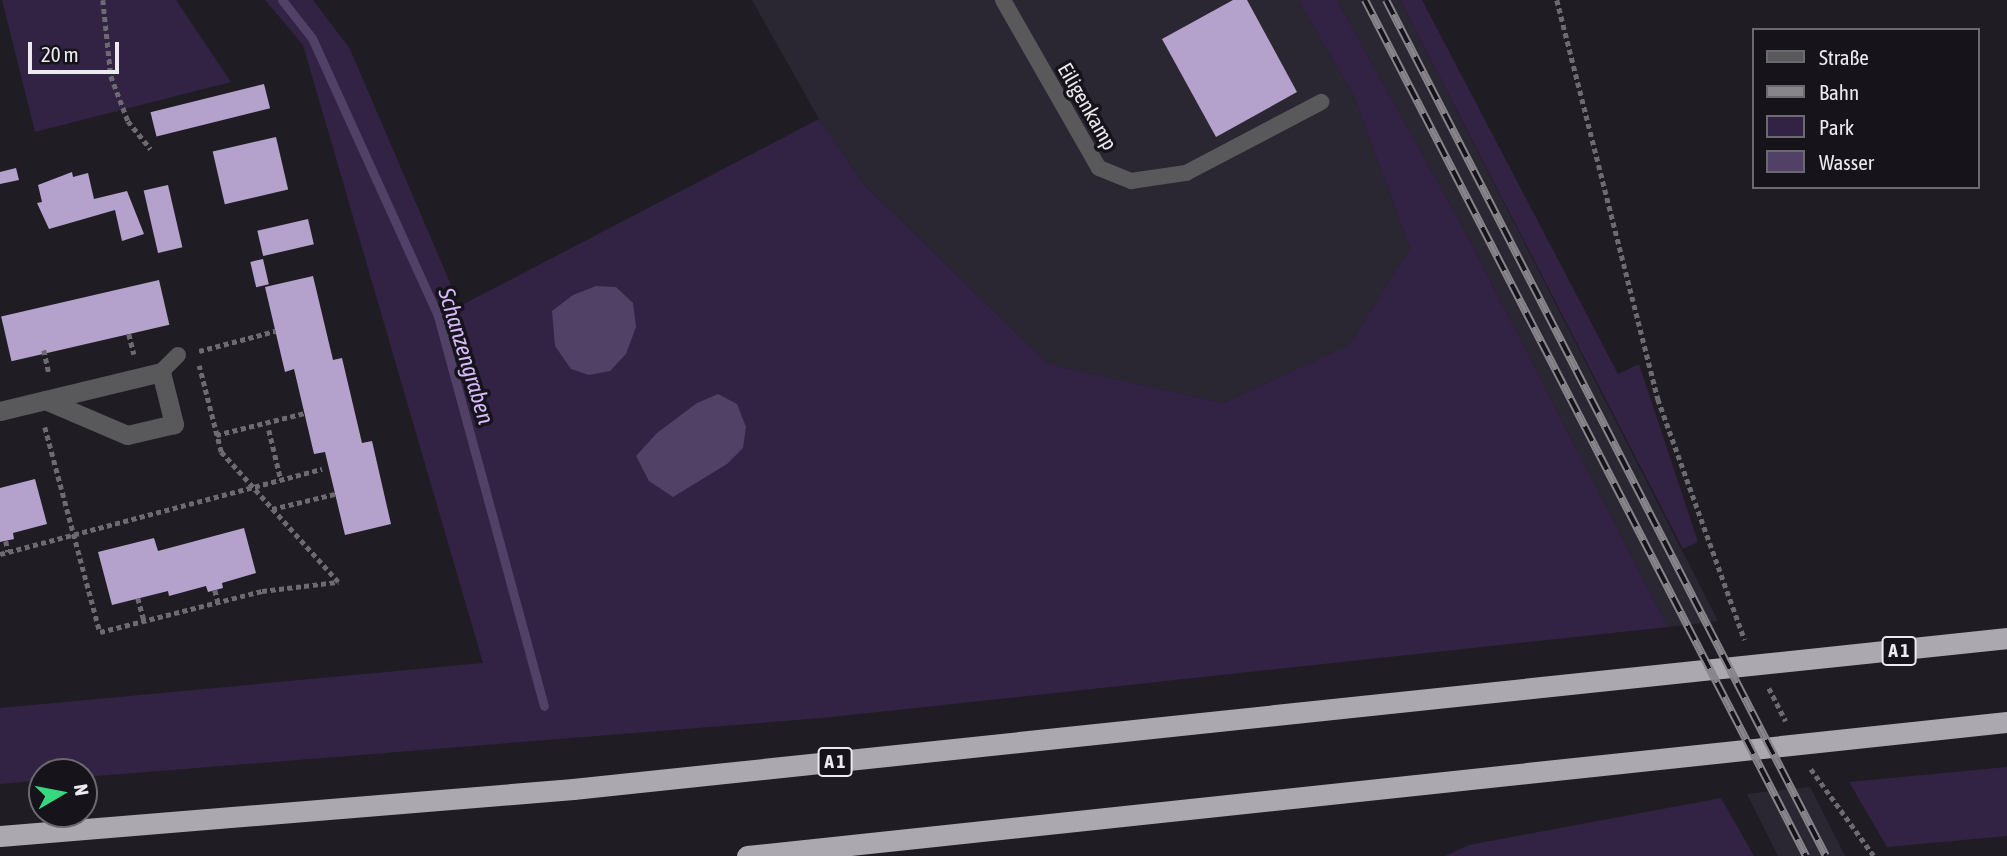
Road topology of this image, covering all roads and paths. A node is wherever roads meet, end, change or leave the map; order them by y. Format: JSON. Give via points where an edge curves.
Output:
{"nodes":[{"id":1,"x":103,"y":0,"type":"edge"},
{"id":2,"x":1003,"y":0,"type":"edge"},
{"id":3,"x":1558,"y":0,"type":"edge"},
{"id":4,"x":1321,"y":102,"type":"dead end"},
{"id":5,"x":151,"y":149,"type":"dead end"},
{"id":6,"x":275,"y":331,"type":"dead end"},
{"id":7,"x":178,"y":355,"type":"dead end"},
{"id":8,"x":161,"y":372,"type":"junction"},
{"id":9,"x":45,"y":400,"type":"junction"},
{"id":10,"x":0,"y":411,"type":"edge"},
{"id":11,"x":305,"y":413,"type":"dead end"},
{"id":12,"x":269,"y":430,"type":"dead end"},
{"id":13,"x":216,"y":435,"type":"junction"},
{"id":14,"x":53,"y":457,"type":"dead end"},
{"id":15,"x":322,"y":469,"type":"dead end"},
{"id":16,"x":281,"y":480,"type":"junction"},
{"id":17,"x":251,"y":487,"type":"junction"},
{"id":18,"x":335,"y":494,"type":"dead end"},
{"id":19,"x":271,"y":509,"type":"junction"},
{"id":20,"x":74,"y":535,"type":"junction"},
{"id":21,"x":6,"y":541,"type":"dead end"},
{"id":22,"x":8,"y":552,"type":"junction"},
{"id":23,"x":0,"y":554,"type":"edge"},
{"id":24,"x":215,"y":590,"type":"dead end"},
{"id":25,"x":138,"y":598,"type":"dead end"},
{"id":26,"x":218,"y":602,"type":"junction"},
{"id":27,"x":144,"y":621,"type":"junction"},
{"id":28,"x":2007,"y":638,"type":"edge"},
{"id":29,"x":1750,"y":650,"type":"dead end"},
{"id":30,"x":1768,"y":685,"type":"dead end"},
{"id":31,"x":2007,"y":722,"type":"edge"},
{"id":32,"x":1792,"y":732,"type":"dead end"},
{"id":33,"x":1804,"y":756,"type":"dead end"},
{"id":34,"x":0,"y":836,"type":"edge"},
{"id":35,"x":747,"y":856,"type":"edge"},
{"id":36,"x":1874,"y":856,"type":"edge"}],
"edges":[{"from":1,"to":5,"type":"path","via":[[111,76],[128,121]]},
{"from":2,"to":4,"type":"lane","name":"Eiligenkamp","via":[[1099,168],[1131,181],[1186,173]]},
{"from":3,"to":29,"type":"path","via":[[1658,399]]},
{"from":6,"to":13,"type":"path","via":[[195,352]]},
{"from":7,"to":8,"type":"lane"},
{"from":8,"to":9,"type":"street"},
{"from":8,"to":9,"type":"street","via":[[174,424],[127,435]]},
{"from":9,"to":10,"type":"street"},
{"from":11,"to":13,"type":"path"},
{"from":12,"to":16,"type":"path"},
{"from":13,"to":17,"type":"path","via":[[221,452]]},
{"from":14,"to":20,"type":"path"},
{"from":15,"to":16,"type":"path"},
{"from":16,"to":17,"type":"path"},
{"from":17,"to":19,"type":"path"},
{"from":17,"to":20,"type":"path"},
{"from":18,"to":19,"type":"path"},
{"from":19,"to":26,"type":"path","via":[[338,582],[262,591]]},
{"from":20,"to":22,"type":"path"},
{"from":20,"to":27,"type":"path","via":[[100,632]]},
{"from":21,"to":22,"type":"path"},
{"from":22,"to":23,"type":"path"},
{"from":24,"to":26,"type":"path"},
{"from":25,"to":27,"type":"path"},
{"from":26,"to":27,"type":"path"},
{"from":28,"to":34,"type":"highway","number":"A 1","via":[[573,789]]},
{"from":30,"to":32,"type":"path"},
{"from":31,"to":35,"type":"highway"},
{"from":33,"to":36,"type":"path"}]}
